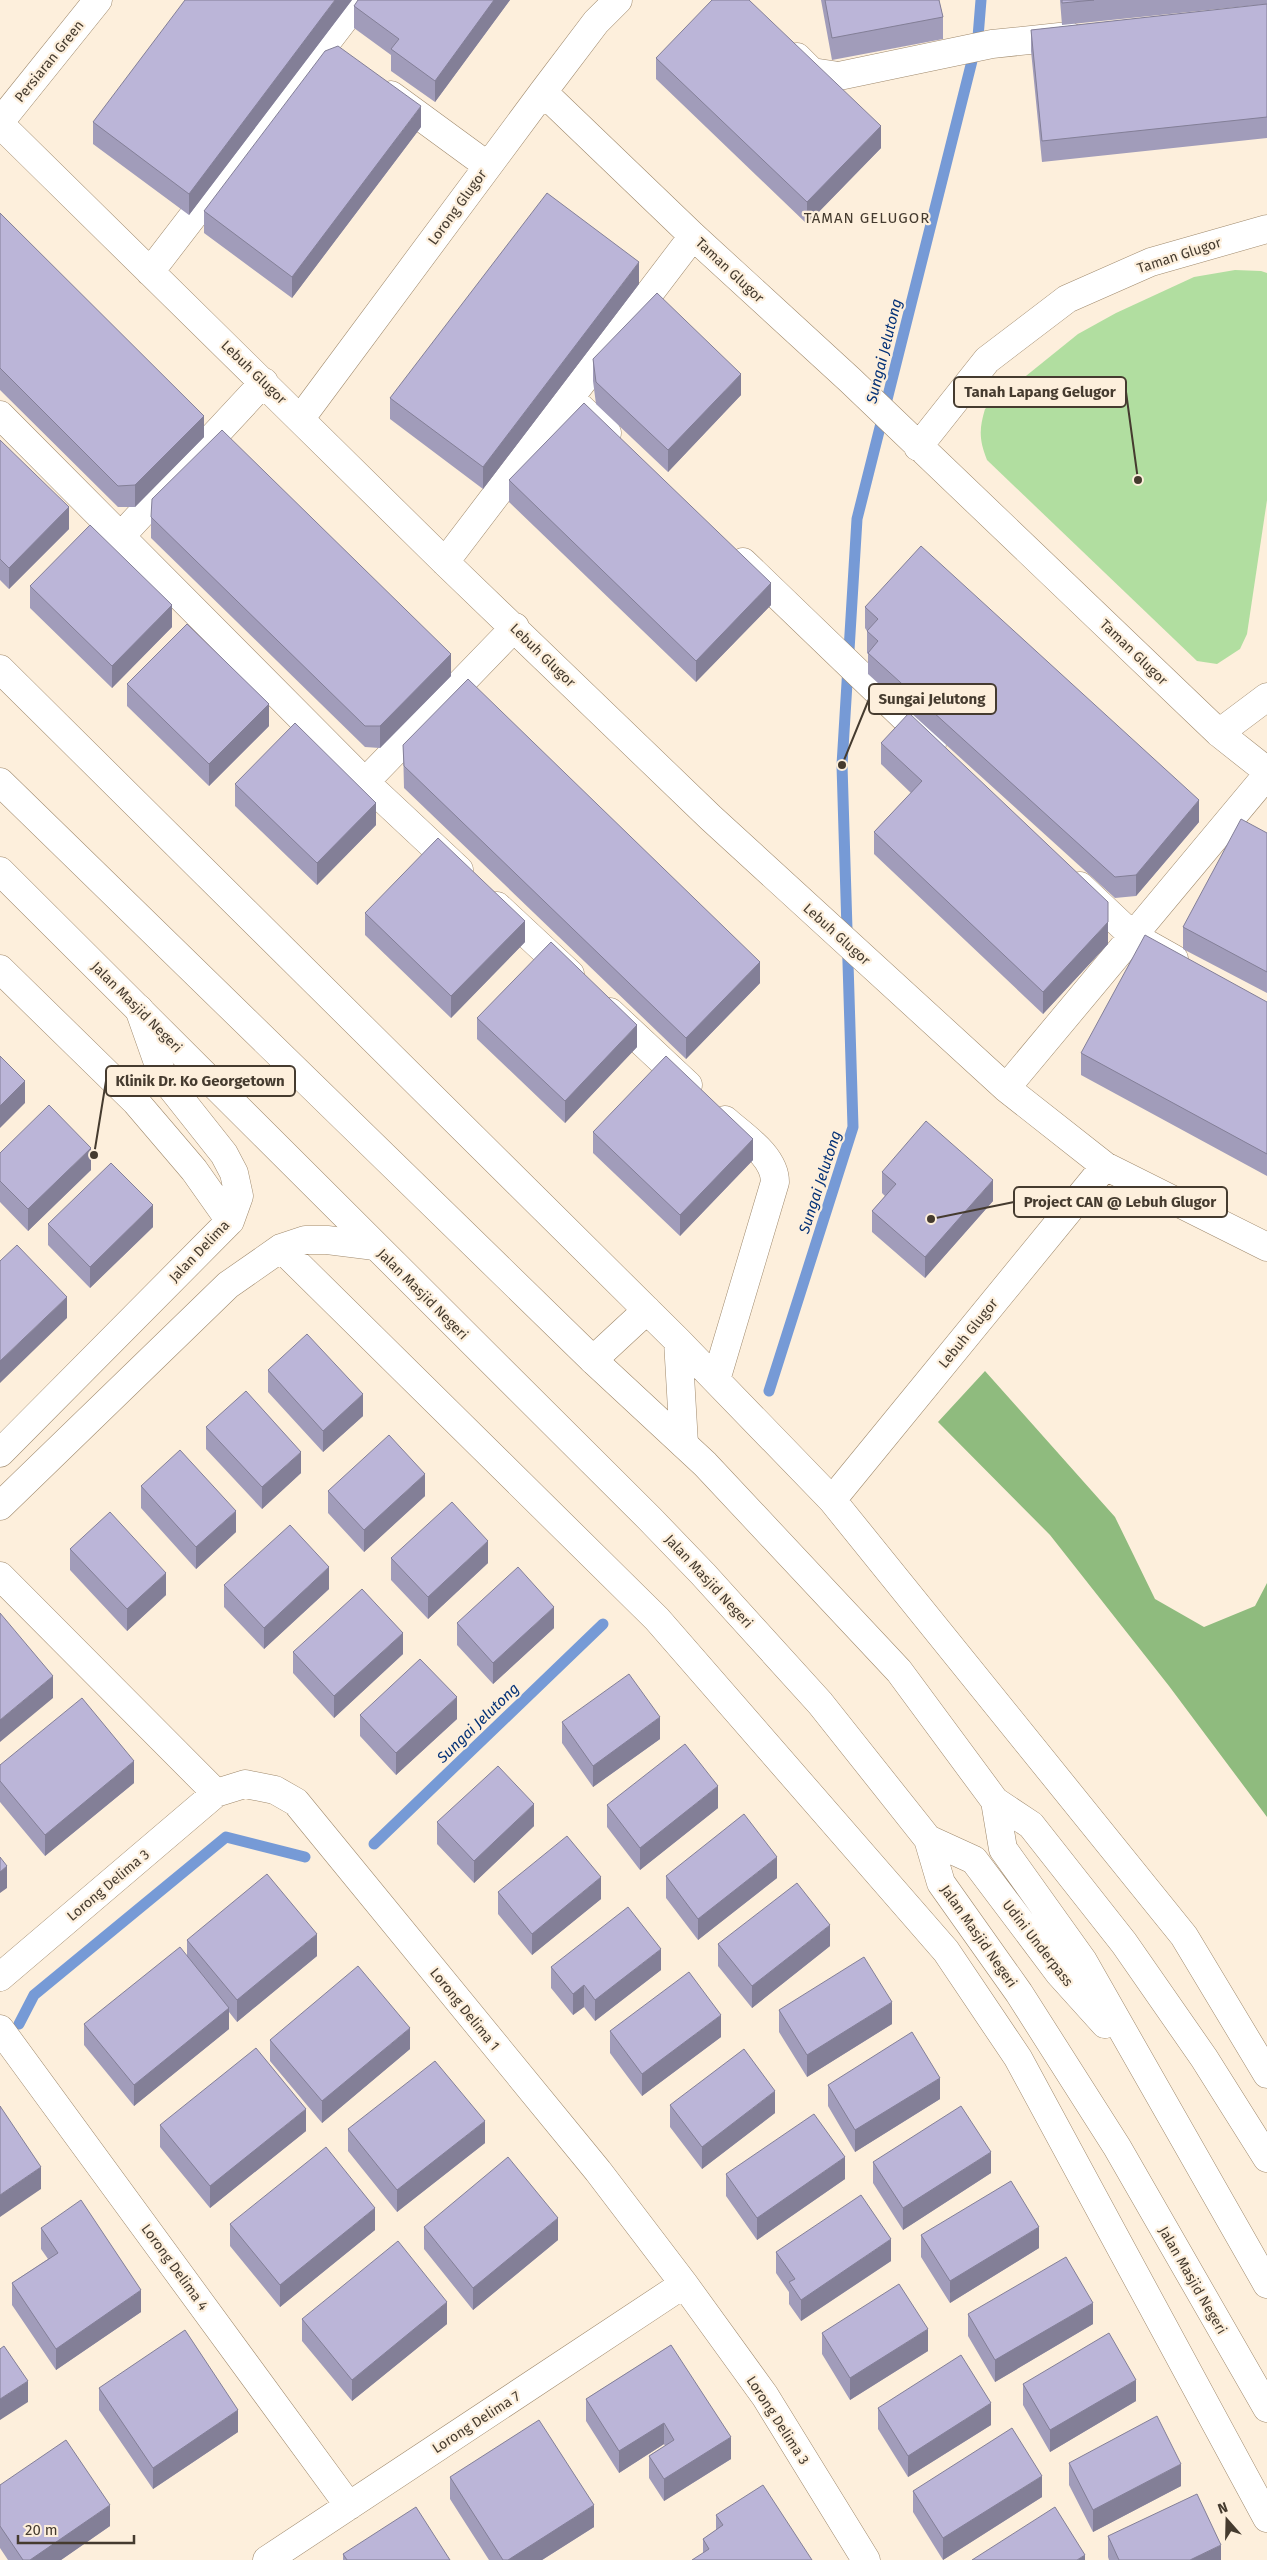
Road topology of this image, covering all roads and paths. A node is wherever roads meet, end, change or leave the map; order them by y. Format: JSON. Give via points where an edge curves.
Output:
{"nodes":[{"id":1,"x":98,"y":0,"type":"edge"},
{"id":2,"x":359,"y":0,"type":"edge"},
{"id":3,"x":618,"y":0,"type":"edge"},
{"id":4,"x":1090,"y":34,"type":"edge"},
{"id":5,"x":777,"y":39,"type":"edge"},
{"id":6,"x":372,"y":80,"type":"edge"},
{"id":7,"x":543,"y":92,"type":"junction"},
{"id":8,"x":0,"y":123,"type":"edge"},
{"id":9,"x":488,"y":166,"type":"junction"},
{"id":10,"x":1267,"y":229,"type":"edge"},
{"id":11,"x":693,"y":236,"type":"junction"},
{"id":12,"x":150,"y":272,"type":"junction"},
{"id":13,"x":264,"y":382,"type":"junction"},
{"id":14,"x":570,"y":398,"type":"junction"},
{"id":15,"x":0,"y":415,"type":"edge"},
{"id":16,"x":301,"y":418,"type":"junction"},
{"id":17,"x":911,"y":440,"type":"junction"},
{"id":18,"x":628,"y":452,"type":"edge"},
{"id":19,"x":120,"y":537,"type":"junction"},
{"id":20,"x":722,"y":541,"type":"edge"},
{"id":21,"x":445,"y":562,"type":"junction"},
{"id":22,"x":515,"y":628,"type":"junction"},
{"id":23,"x":0,"y":669,"type":"edge"},
{"id":24,"x":1267,"y":697,"type":"edge"},
{"id":25,"x":1219,"y":733,"type":"junction"},
{"id":26,"x":954,"y":764,"type":"edge"},
{"id":27,"x":1267,"y":770,"type":"edge"},
{"id":28,"x":1267,"y":775,"type":"edge"},
{"id":29,"x":0,"y":782,"type":"edge"},
{"id":30,"x":365,"y":782,"type":"junction"},
{"id":31,"x":1061,"y":867,"type":"edge"},
{"id":32,"x":0,"y":871,"type":"edge"},
{"id":33,"x":1132,"y":936,"type":"junction"},
{"id":34,"x":0,"y":969,"type":"edge"},
{"id":35,"x":1200,"y":973,"type":"edge"},
{"id":36,"x":140,"y":1010,"type":"junction"},
{"id":37,"x":1006,"y":1088,"type":"junction"},
{"id":38,"x":1105,"y":1166,"type":"junction"},
{"id":39,"x":230,"y":1220,"type":"junction"},
{"id":40,"x":375,"y":1246,"type":"junction"},
{"id":41,"x":281,"y":1248,"type":"junction"},
{"id":42,"x":1267,"y":1248,"type":"edge"},
{"id":43,"x":646,"y":1310,"type":"junction"},
{"id":44,"x":678,"y":1341,"type":"junction"},
{"id":45,"x":593,"y":1360,"type":"junction"},
{"id":46,"x":716,"y":1380,"type":"junction"},
{"id":47,"x":684,"y":1444,"type":"junction"},
{"id":48,"x":0,"y":1453,"type":"edge"},
{"id":49,"x":832,"y":1500,"type":"junction"},
{"id":50,"x":0,"y":1506,"type":"edge"},
{"id":51,"x":0,"y":1576,"type":"edge"},
{"id":52,"x":216,"y":1793,"type":"junction"},
{"id":53,"x":995,"y":1802,"type":"junction"},
{"id":54,"x":928,"y":1839,"type":"junction"},
{"id":55,"x":0,"y":1977,"type":"edge"},
{"id":56,"x":0,"y":2029,"type":"edge"},
{"id":57,"x":1138,"y":2060,"type":"junction"},
{"id":58,"x":1267,"y":2074,"type":"edge"},
{"id":59,"x":1267,"y":2158,"type":"edge"},
{"id":60,"x":684,"y":2284,"type":"junction"},
{"id":61,"x":1267,"y":2284,"type":"edge"},
{"id":62,"x":1267,"y":2408,"type":"edge"},
{"id":63,"x":349,"y":2506,"type":"junction"},
{"id":64,"x":1267,"y":2518,"type":"edge"},
{"id":65,"x":267,"y":2560,"type":"edge"},
{"id":66,"x":866,"y":2560,"type":"edge"}],
"edges":[{"from":1,"to":8,"type":"main road","name":"Persiaran Green"},
{"from":2,"to":12,"type":"main road","via":[[333,52]]},
{"from":3,"to":7,"type":"main road","name":"Lorong Glugor","via":[[596,22]]},
{"from":4,"to":5,"type":"main road","via":[[992,44],[839,76],[812,72]]},
{"from":6,"to":9,"type":"main road"},
{"from":7,"to":9,"type":"main road","name":"Lorong Glugor"},
{"from":7,"to":11,"type":"main road","name":"Taman Glugor"},
{"from":8,"to":12,"type":"main road","name":"Lebuh Glugor"},
{"from":9,"to":16,"type":"main road","name":"Lorong Glugor"},
{"from":10,"to":17,"type":"main road","name":"Taman Glugor","via":[[1151,262],[1067,299],[987,360]]},
{"from":11,"to":14,"type":"main road"},
{"from":11,"to":17,"type":"main road","name":"Taman Glugor"},
{"from":12,"to":13,"type":"main road","name":"Lebuh Glugor"},
{"from":13,"to":16,"type":"main road","name":"Lebuh Glugor"},
{"from":13,"to":19,"type":"main road"},
{"from":14,"to":18,"type":"main road"},
{"from":14,"to":21,"type":"main road"},
{"from":15,"to":19,"type":"main road"},
{"from":16,"to":21,"type":"main road","name":"Lebuh Glugor"},
{"from":17,"to":25,"type":"main road","name":"Taman Glugor"},
{"from":19,"to":30,"type":"main road"},
{"from":20,"to":26,"type":"main road"},
{"from":21,"to":22,"type":"main road","name":"Lebuh Glugor"},
{"from":22,"to":30,"type":"main road"},
{"from":22,"to":37,"type":"main road","name":"Lebuh Glugor","via":[[711,818]]},
{"from":23,"to":43,"type":"main road"},
{"from":24,"to":25,"type":"main road"},
{"from":25,"to":27,"type":"main road","name":"Taman Glugor"},
{"from":28,"to":33,"type":"main road"},
{"from":29,"to":45,"type":"main road"},
{"from":30,"to":46,"type":"main road","via":[[770,1162],[775,1182]]},
{"from":31,"to":33,"type":"main road"},
{"from":32,"to":36,"type":"main road","name":"Jalan Masjid Negeri"},
{"from":33,"to":35,"type":"main road"},
{"from":33,"to":37,"type":"main road"},
{"from":34,"to":39,"type":"main road","via":[[136,1102],[194,1170]]},
{"from":36,"to":39,"type":"main road","name":"Jalan Delima","via":[[163,1077],[224,1154],[234,1173],[239,1196]]},
{"from":36,"to":40,"type":"main road","name":"Jalan Masjid Negeri"},
{"from":37,"to":38,"type":"main road","name":"Lebuh Glugor"},
{"from":38,"to":42,"type":"main road","name":"Lebuh Glugor"},
{"from":38,"to":49,"type":"main road","name":"Lebuh Glugor"},
{"from":39,"to":48,"type":"main road","name":"Jalan Delima"},
{"from":40,"to":41,"type":"main road","via":[[305,1240]]},
{"from":40,"to":54,"type":"main road","name":"Jalan Masjid Negeri","via":[[704,1574],[820,1703]]},
{"from":41,"to":50,"type":"main road","via":[[228,1286]]},
{"from":41,"to":64,"type":"main road","via":[[657,1619],[946,1951],[1018,2058]]},
{"from":43,"to":44,"type":"main road"},
{"from":43,"to":45,"type":"main road"},
{"from":44,"to":46,"type":"main road"},
{"from":44,"to":47,"type":"main road"},
{"from":45,"to":47,"type":"main road"},
{"from":46,"to":49,"type":"main road"},
{"from":47,"to":53,"type":"main road","via":[[899,1671]]},
{"from":49,"to":58,"type":"main road","via":[[1184,1936]]},
{"from":51,"to":52,"type":"main road"},
{"from":52,"to":55,"type":"main road","name":"Lorong Delima 3"},
{"from":52,"to":60,"type":"main road","name":"Lorong Delima 1","via":[[245,1784],[275,1790],[296,1802],[598,2171]]},
{"from":53,"to":57,"type":"main road","name":"Udini Underpass","via":[[1003,1849],[1083,1960]]},
{"from":53,"to":59,"type":"main road","via":[[1031,1825],[1124,1943],[1204,2058]]},
{"from":54,"to":57,"type":"main road","name":"Udini Underpass","via":[[974,1860],[1059,1972]]},
{"from":54,"to":62,"type":"main road","name":"Jalan Masjid Negeri","via":[[941,1883],[1019,1993],[1117,2147]]},
{"from":56,"to":63,"type":"main road","name":"Lorong Delima 4"},
{"from":57,"to":61,"type":"main road","name":"Udini Underpass"},
{"from":60,"to":63,"type":"main road","name":"Lorong Delima 7"},
{"from":60,"to":66,"type":"main road","name":"Lorong Delima 3","via":[[765,2396]]},
{"from":63,"to":65,"type":"main road","name":"Lorong Delima 7"}]}
